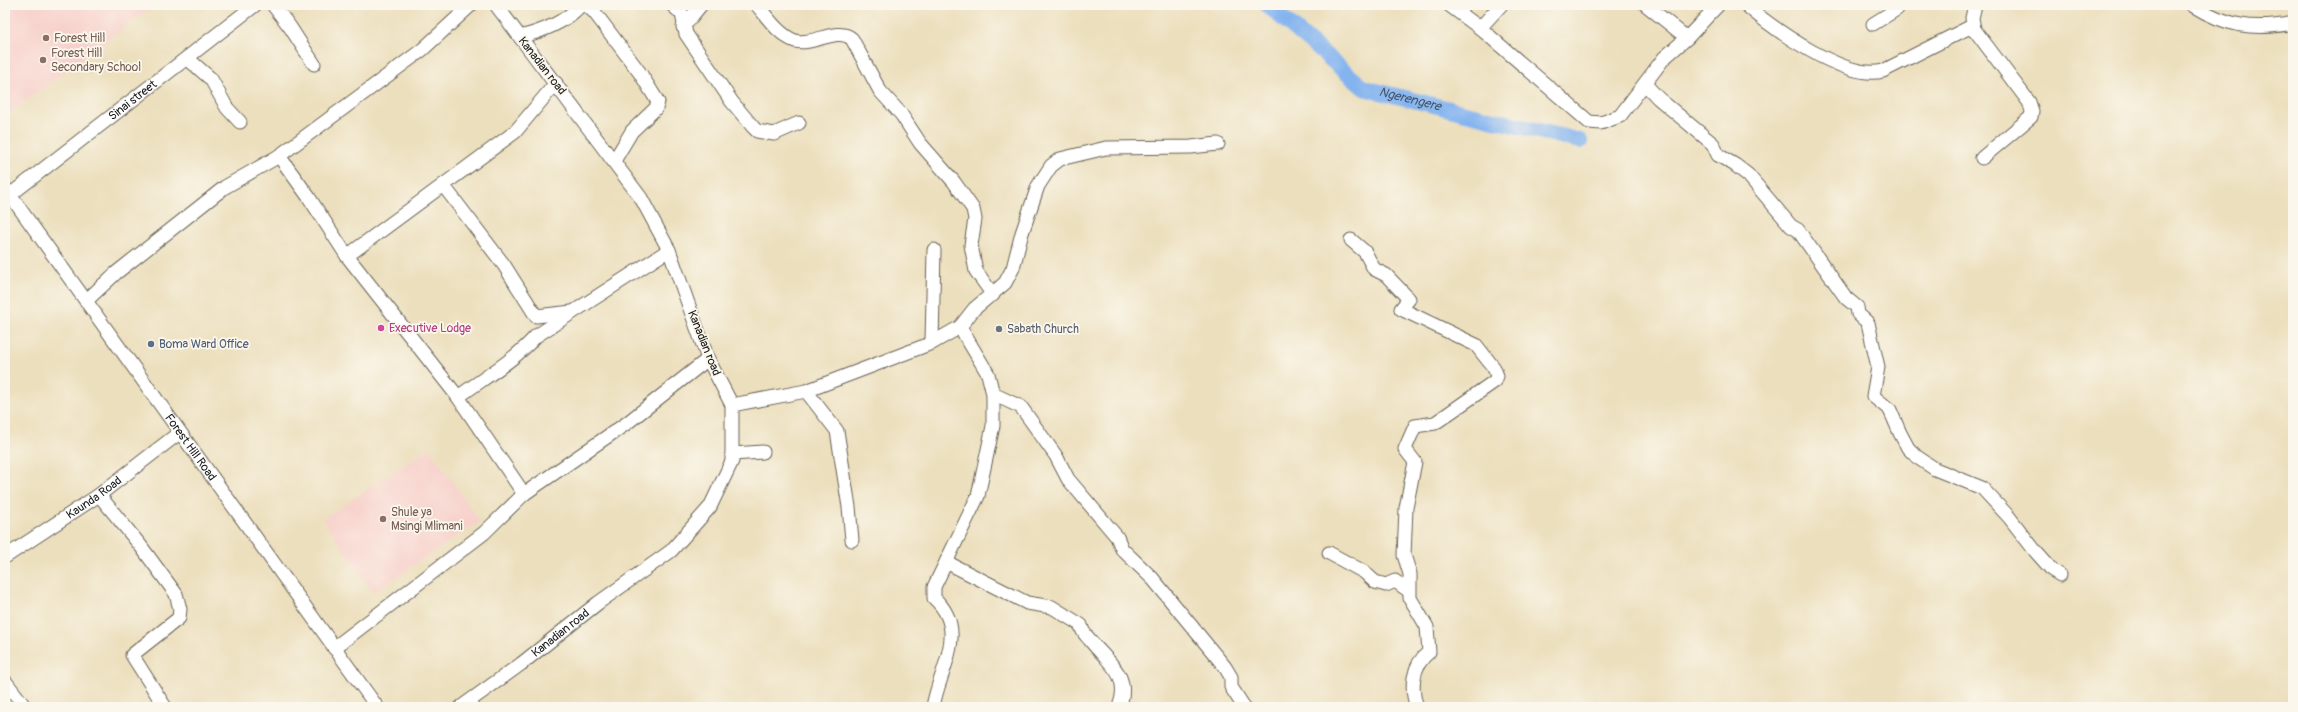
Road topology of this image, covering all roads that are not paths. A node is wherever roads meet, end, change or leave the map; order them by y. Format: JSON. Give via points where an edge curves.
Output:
{"nodes":[{"id":1,"x":255,"y":5,"type":"edge"},
{"id":2,"x":273,"y":5,"type":"edge"},
{"id":3,"x":471,"y":5,"type":"edge"},
{"id":4,"x":496,"y":5,"type":"edge"},
{"id":5,"x":582,"y":5,"type":"edge"},
{"id":6,"x":586,"y":5,"type":"edge"},
{"id":7,"x":672,"y":5,"type":"edge"},
{"id":8,"x":701,"y":5,"type":"edge"},
{"id":9,"x":757,"y":5,"type":"edge"},
{"id":10,"x":1448,"y":5,"type":"edge"},
{"id":11,"x":1501,"y":5,"type":"edge"},
{"id":12,"x":1646,"y":5,"type":"edge"},
{"id":13,"x":1718,"y":5,"type":"edge"},
{"id":14,"x":1746,"y":5,"type":"edge"},
{"id":15,"x":1898,"y":5,"type":"edge"},
{"id":16,"x":1975,"y":5,"type":"edge"},
{"id":17,"x":2192,"y":5,"type":"edge"},
{"id":18,"x":2293,"y":23,"type":"edge"},
{"id":19,"x":1873,"y":24,"type":"dead end"},
{"id":20,"x":1972,"y":26,"type":"junction"},
{"id":21,"x":683,"y":27,"type":"junction"},
{"id":22,"x":1480,"y":28,"type":"junction"},
{"id":23,"x":520,"y":37,"type":"junction"},
{"id":24,"x":1687,"y":38,"type":"junction"},
{"id":25,"x":187,"y":58,"type":"junction"},
{"id":26,"x":314,"y":64,"type":"dead end"},
{"id":27,"x":556,"y":83,"type":"junction"},
{"id":28,"x":1645,"y":84,"type":"junction"},
{"id":29,"x":240,"y":122,"type":"dead end"},
{"id":30,"x":799,"y":123,"type":"dead end"},
{"id":31,"x":1218,"y":144,"type":"dead end"},
{"id":32,"x":279,"y":156,"type":"junction"},
{"id":33,"x":1982,"y":158,"type":"dead end"},
{"id":34,"x":614,"y":161,"type":"junction"},
{"id":35,"x":443,"y":185,"type":"junction"},
{"id":36,"x":8,"y":191,"type":"edge"},
{"id":37,"x":1351,"y":240,"type":"dead end"},
{"id":38,"x":670,"y":250,"type":"junction"},
{"id":39,"x":934,"y":250,"type":"dead end"},
{"id":40,"x":347,"y":256,"type":"junction"},
{"id":41,"x":993,"y":294,"type":"junction"},
{"id":42,"x":86,"y":300,"type":"junction"},
{"id":43,"x":576,"y":311,"type":"junction"},
{"id":44,"x":536,"y":316,"type":"junction"},
{"id":45,"x":960,"y":327,"type":"junction"},
{"id":46,"x":536,"y":336,"type":"junction"},
{"id":47,"x":932,"y":343,"type":"junction"},
{"id":48,"x":708,"y":359,"type":"junction"},
{"id":49,"x":806,"y":391,"type":"junction"},
{"id":50,"x":993,"y":394,"type":"junction"},
{"id":51,"x":458,"y":397,"type":"junction"},
{"id":52,"x":732,"y":405,"type":"junction"},
{"id":53,"x":179,"y":433,"type":"junction"},
{"id":54,"x":763,"y":452,"type":"dead end"},
{"id":55,"x":732,"y":454,"type":"junction"},
{"id":56,"x":524,"y":494,"type":"junction"},
{"id":57,"x":99,"y":495,"type":"junction"},
{"id":58,"x":852,"y":540,"type":"dead end"},
{"id":59,"x":1329,"y":553,"type":"dead end"},
{"id":60,"x":5,"y":557,"type":"edge"},
{"id":61,"x":948,"y":563,"type":"junction"},
{"id":62,"x":2060,"y":575,"type":"dead end"},
{"id":63,"x":1409,"y":591,"type":"junction"},
{"id":64,"x":334,"y":648,"type":"junction"},
{"id":65,"x":5,"y":681,"type":"edge"},
{"id":66,"x":25,"y":707,"type":"edge"},
{"id":67,"x":165,"y":707,"type":"edge"},
{"id":68,"x":377,"y":707,"type":"edge"},
{"id":69,"x":460,"y":707,"type":"edge"},
{"id":70,"x":933,"y":707,"type":"edge"},
{"id":71,"x":1119,"y":707,"type":"edge"},
{"id":72,"x":1244,"y":707,"type":"edge"},
{"id":73,"x":1417,"y":707,"type":"edge"}],
"edges":[{"from":1,"to":25,"type":"street","name":"Sinai street"},
{"from":2,"to":26,"type":"street"},
{"from":3,"to":32,"type":"street","via":[[422,50]]},
{"from":4,"to":23,"type":"street","name":"Kanadian road"},
{"from":5,"to":23,"type":"street","via":[[550,28]]},
{"from":6,"to":34,"type":"street","via":[[640,73],[658,102],[656,108],[632,131]]},
{"from":7,"to":21,"type":"street","via":[[682,14]]},
{"from":8,"to":21,"type":"street"},
{"from":9,"to":41,"type":"street","via":[[774,25],[794,40],[809,41],[841,34],[852,39],[878,88],[901,114],[973,209],[976,219],[971,245],[976,271]]},
{"from":10,"to":22,"type":"street"},
{"from":11,"to":22,"type":"street"},
{"from":12,"to":24,"type":"street"},
{"from":13,"to":24,"type":"street"},
{"from":14,"to":20,"type":"street","via":[[1811,51],[1834,63],[1869,73],[1883,71]]},
{"from":15,"to":19,"type":"street","via":[[1897,9]]},
{"from":16,"to":20,"type":"street"},
{"from":17,"to":18,"type":"street","via":[[2208,15],[2245,27]]},
{"from":20,"to":33,"type":"street","via":[[2029,102],[2032,111],[2031,117]]},
{"from":21,"to":30,"type":"street","via":[[732,102],[753,127],[758,131],[774,134]]},
{"from":22,"to":28,"type":"street","via":[[1592,123],[1620,116]]},
{"from":23,"to":27,"type":"street","name":"Kanadian road"},
{"from":24,"to":28,"type":"street","via":[[1664,58]]},
{"from":25,"to":29,"type":"street","via":[[211,79],[227,108]]},
{"from":25,"to":36,"type":"street","name":"Sinai street"},
{"from":27,"to":34,"type":"street","name":"Kanadian road"},
{"from":27,"to":35,"type":"street","via":[[515,132]]},
{"from":28,"to":62,"type":"street","via":[[1713,144],[1718,155],[1748,175],[1798,230],[1846,298],[1857,307],[1858,314],[1868,323],[1878,367],[1873,396],[1890,410],[1908,448],[1935,469],[1982,488],[2052,570]]},
{"from":31,"to":41,"type":"street","via":[[1191,147],[1106,148],[1068,156],[1055,162],[1034,195],[1013,268],[1005,283]]},
{"from":32,"to":40,"type":"street"},
{"from":32,"to":42,"type":"street","via":[[225,187],[116,273]]},
{"from":34,"to":38,"type":"street","name":"Kanadian road","via":[[641,198]]},
{"from":35,"to":40,"type":"street"},
{"from":35,"to":44,"type":"street","via":[[504,265]]},
{"from":36,"to":42,"type":"street","name":"Forest Hill Road"},
{"from":37,"to":63,"type":"street","via":[[1365,252],[1374,269],[1386,275],[1409,299],[1401,309],[1476,346],[1494,368],[1497,376],[1495,381],[1435,422],[1416,426],[1406,442],[1404,449],[1415,462],[1406,508],[1404,548],[1410,574]]},
{"from":38,"to":43,"type":"street"},
{"from":38,"to":48,"type":"street","name":"Kanadian road"},
{"from":39,"to":47,"type":"street"},
{"from":40,"to":51,"type":"street"},
{"from":41,"to":45,"type":"street","via":[[974,309]]},
{"from":42,"to":53,"type":"street","name":"Forest Hill Road"},
{"from":43,"to":44,"type":"street"},
{"from":43,"to":46,"type":"street"},
{"from":44,"to":46,"type":"street"},
{"from":45,"to":47,"type":"street"},
{"from":45,"to":50,"type":"street","via":[[988,374]]},
{"from":46,"to":51,"type":"street","via":[[521,353]]},
{"from":47,"to":49,"type":"street"},
{"from":48,"to":52,"type":"street","name":"Kanadian road"},
{"from":48,"to":56,"type":"street","via":[[627,423]]},
{"from":49,"to":52,"type":"street"},
{"from":49,"to":58,"type":"street","via":[[837,432]]},
{"from":50,"to":61,"type":"street","via":[[993,426],[978,496]]},
{"from":50,"to":72,"type":"street","via":[[1021,407],[1056,456],[1068,479],[1117,537],[1122,548],[1153,579],[1225,667],[1231,677],[1231,687]]},
{"from":51,"to":56,"type":"street"},
{"from":52,"to":55,"type":"street","name":"Kanadian road"},
{"from":53,"to":57,"type":"street","name":"Kaunda Road"},
{"from":53,"to":64,"type":"street","name":"Forest Hill Road"},
{"from":54,"to":55,"type":"street"},
{"from":55,"to":69,"type":"street","name":"Kanadian road","via":[[729,470],[710,507],[671,551]]},
{"from":56,"to":64,"type":"street","via":[[484,534]]},
{"from":57,"to":60,"type":"street","name":"Kaunda Road"},
{"from":57,"to":67,"type":"street","via":[[176,594],[180,609],[179,618],[132,655]]},
{"from":59,"to":63,"type":"street","via":[[1364,572],[1375,582],[1386,585],[1395,581]]},
{"from":61,"to":70,"type":"street","via":[[940,572],[934,587],[934,598],[945,608],[951,620],[950,648]]},
{"from":61,"to":71,"type":"street","via":[[1027,603],[1052,607],[1081,625],[1082,631],[1122,678],[1123,691]]},
{"from":63,"to":73,"type":"street","via":[[1428,634],[1429,652],[1422,657],[1412,693]]},
{"from":64,"to":68,"type":"street","name":"Forest Hill Road"},
{"from":65,"to":66,"type":"street"}]}
